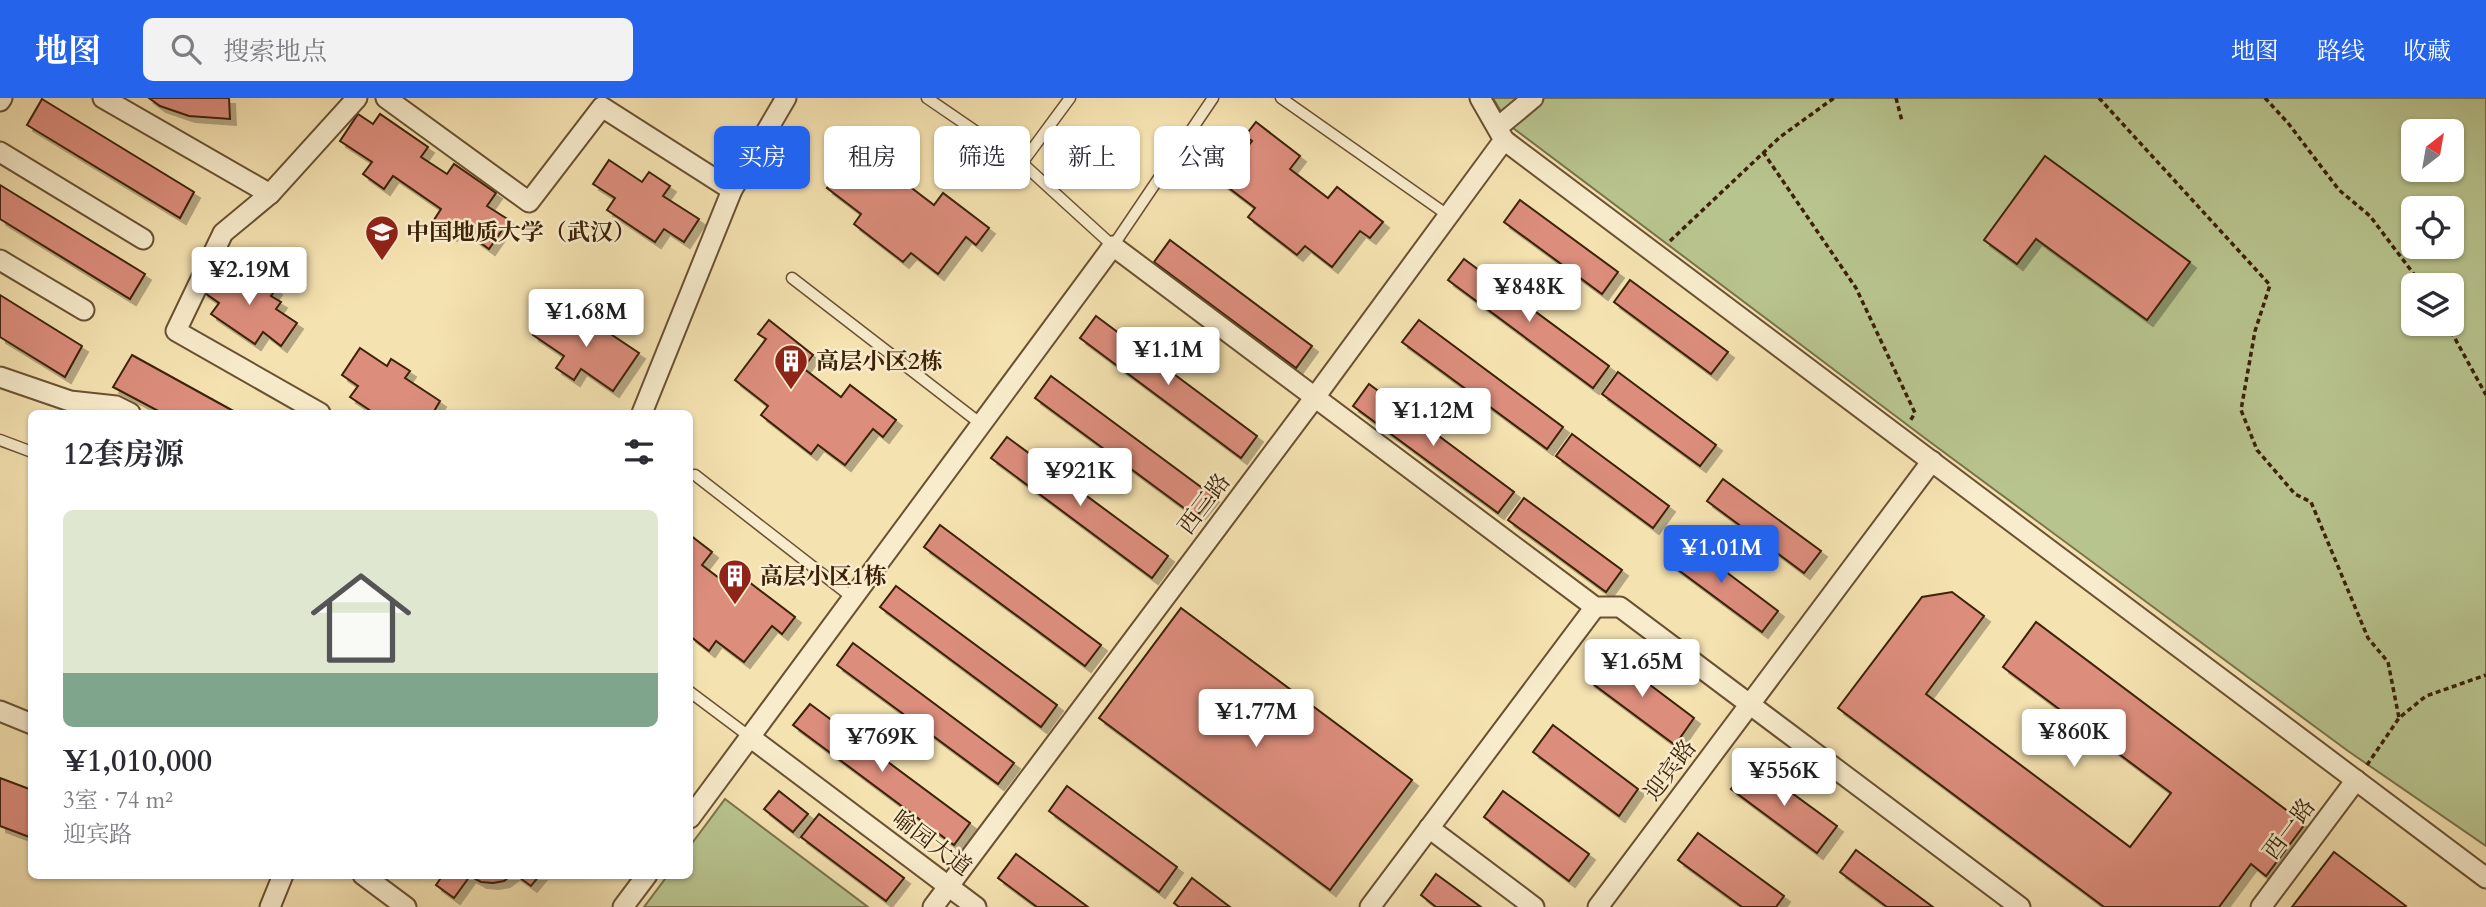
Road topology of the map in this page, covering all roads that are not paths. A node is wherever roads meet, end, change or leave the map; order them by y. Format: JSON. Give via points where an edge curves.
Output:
{"nodes":[{"id":1,"x":103,"y":98,"type":"edge"},
{"id":2,"x":357,"y":98,"type":"edge"},
{"id":3,"x":386,"y":98,"type":"edge"},
{"id":4,"x":786,"y":98,"type":"edge"},
{"id":5,"x":927,"y":98,"type":"edge"},
{"id":6,"x":1070,"y":98,"type":"edge"},
{"id":7,"x":1213,"y":98,"type":"edge"},
{"id":8,"x":1280,"y":98,"type":"edge"},
{"id":9,"x":1480,"y":98,"type":"edge"},
{"id":10,"x":1533,"y":98,"type":"edge"},
{"id":11,"x":968,"y":126,"type":"edge"},
{"id":12,"x":1501,"y":134,"type":"junction"},
{"id":13,"x":0,"y":152,"type":"edge"},
{"id":14,"x":1030,"y":153,"type":"edge"},
{"id":15,"x":1030,"y":169,"type":"edge"},
{"id":16,"x":732,"y":190,"type":"junction"},
{"id":17,"x":270,"y":194,"type":"junction"},
{"id":18,"x":1449,"y":216,"type":"junction"},
{"id":19,"x":143,"y":239,"type":"dead end"},
{"id":20,"x":1113,"y":246,"type":"junction"},
{"id":21,"x":0,"y":260,"type":"edge"},
{"id":22,"x":792,"y":278,"type":"dead end"},
{"id":23,"x":84,"y":310,"type":"dead end"},
{"id":24,"x":0,"y":377,"type":"edge"},
{"id":25,"x":1315,"y":397,"type":"junction"},
{"id":26,"x":124,"y":410,"type":"edge"},
{"id":27,"x":315,"y":410,"type":"edge"},
{"id":28,"x":643,"y":410,"type":"edge"},
{"id":29,"x":981,"y":424,"type":"junction"},
{"id":30,"x":0,"y":440,"type":"edge"},
{"id":31,"x":28,"y":450,"type":"edge"},
{"id":32,"x":1932,"y":461,"type":"junction"},
{"id":33,"x":695,"y":475,"type":"dead end"},
{"id":34,"x":853,"y":598,"type":"junction"},
{"id":35,"x":1595,"y":607,"type":"junction"},
{"id":36,"x":693,"y":694,"type":"edge"},
{"id":37,"x":1750,"y":704,"type":"junction"},
{"id":38,"x":0,"y":711,"type":"edge"},
{"id":39,"x":28,"y":722,"type":"edge"},
{"id":40,"x":750,"y":737,"type":"junction"},
{"id":41,"x":2356,"y":780,"type":"junction"},
{"id":42,"x":693,"y":814,"type":"edge"},
{"id":43,"x":1429,"y":828,"type":"junction"},
{"id":44,"x":2486,"y":878,"type":"edge"},
{"id":45,"x":281,"y":879,"type":"edge"},
{"id":46,"x":368,"y":879,"type":"edge"},
{"id":47,"x":644,"y":879,"type":"edge"},
{"id":48,"x":948,"y":886,"type":"junction"},
{"id":49,"x":270,"y":907,"type":"edge"},
{"id":50,"x":406,"y":907,"type":"edge"},
{"id":51,"x":623,"y":907,"type":"edge"},
{"id":52,"x":933,"y":907,"type":"edge"},
{"id":53,"x":976,"y":907,"type":"edge"},
{"id":54,"x":1370,"y":907,"type":"edge"},
{"id":55,"x":1534,"y":907,"type":"edge"},
{"id":56,"x":1598,"y":907,"type":"edge"},
{"id":57,"x":2020,"y":907,"type":"edge"},
{"id":58,"x":2261,"y":907,"type":"edge"}],
"edges":[{"from":1,"to":17,"type":"street"},
{"from":2,"to":17,"type":"street"},
{"from":3,"to":16,"type":"street","via":[[529,202],[602,107]]},
{"from":4,"to":16,"type":"street"},
{"from":5,"to":11,"type":"lane"},
{"from":6,"to":14,"type":"lane"},
{"from":7,"to":20,"type":"lane"},
{"from":8,"to":18,"type":"lane"},
{"from":9,"to":12,"type":"street"},
{"from":10,"to":12,"type":"street","name":"西三路"},
{"from":12,"to":18,"type":"street","name":"西三路"},
{"from":12,"to":32,"type":"street"},
{"from":13,"to":19,"type":"street"},
{"from":15,"to":20,"type":"lane"},
{"from":16,"to":28,"type":"street"},
{"from":17,"to":27,"type":"street","via":[[223,233],[176,331]]},
{"from":18,"to":25,"type":"street","name":"西三路"},
{"from":20,"to":25,"type":"street"},
{"from":20,"to":29,"type":"street"},
{"from":21,"to":23,"type":"street"},
{"from":22,"to":29,"type":"lane"},
{"from":24,"to":26,"type":"street","via":[[70,401]]},
{"from":25,"to":35,"type":"street"},
{"from":25,"to":48,"type":"street","name":"西三路"},
{"from":29,"to":34,"type":"street"},
{"from":30,"to":31,"type":"lane"},
{"from":32,"to":37,"type":"street","name":"迎宾路"},
{"from":32,"to":41,"type":"street"},
{"from":33,"to":34,"type":"lane"},
{"from":34,"to":40,"type":"street"},
{"from":35,"to":37,"type":"street","via":[[1620,607]]},
{"from":35,"to":43,"type":"street"},
{"from":36,"to":40,"type":"lane","name":"喻园大道"},
{"from":37,"to":56,"type":"street","name":"迎宾路"},
{"from":37,"to":57,"type":"street"},
{"from":38,"to":39,"type":"street"},
{"from":40,"to":42,"type":"street"},
{"from":40,"to":48,"type":"street","name":"喻园大道"},
{"from":41,"to":44,"type":"street"},
{"from":41,"to":58,"type":"street","name":"西一路"},
{"from":43,"to":54,"type":"street"},
{"from":43,"to":55,"type":"street"},
{"from":45,"to":49,"type":"street"},
{"from":46,"to":50,"type":"street"},
{"from":47,"to":51,"type":"street"},
{"from":48,"to":52,"type":"street","name":"西三路"},
{"from":48,"to":53,"type":"street","name":"喻园大道"}]}
